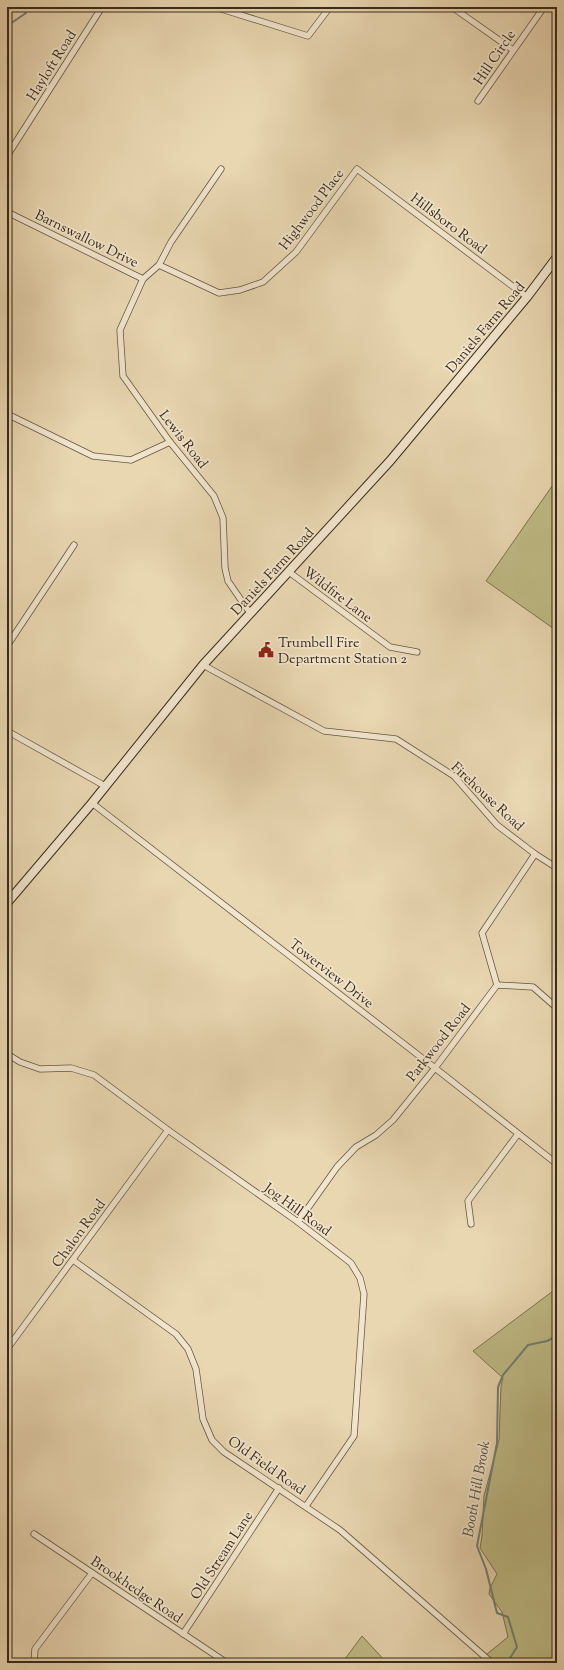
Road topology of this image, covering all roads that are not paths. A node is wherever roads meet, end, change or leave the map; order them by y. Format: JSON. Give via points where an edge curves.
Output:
{"nodes":[{"id":1,"x":102,"y":7,"type":"edge"},
{"id":2,"x":215,"y":7,"type":"edge"},
{"id":3,"x":330,"y":7,"type":"edge"},
{"id":4,"x":452,"y":7,"type":"edge"},
{"id":5,"x":544,"y":7,"type":"edge"},
{"id":6,"x":513,"y":50,"type":"junction"},
{"id":7,"x":478,"y":101,"type":"dead end"},
{"id":8,"x":7,"y":156,"type":"edge"},
{"id":9,"x":221,"y":169,"type":"dead end"},
{"id":10,"x":357,"y":169,"type":"joint"},
{"id":11,"x":7,"y":212,"type":"edge"},
{"id":12,"x":557,"y":257,"type":"edge"},
{"id":13,"x":159,"y":265,"type":"junction"},
{"id":14,"x":143,"y":278,"type":"junction"},
{"id":15,"x":219,"y":293,"type":"joint"},
{"id":16,"x":527,"y":297,"type":"junction"},
{"id":17,"x":7,"y":414,"type":"edge"},
{"id":18,"x":170,"y":442,"type":"junction"},
{"id":19,"x":74,"y":545,"type":"dead end"},
{"id":20,"x":289,"y":572,"type":"junction"},
{"id":21,"x":250,"y":613,"type":"junction"},
{"id":22,"x":7,"y":646,"type":"edge"},
{"id":23,"x":417,"y":652,"type":"dead end"},
{"id":24,"x":203,"y":665,"type":"junction"},
{"id":25,"x":7,"y":730,"type":"edge"},
{"id":26,"x":105,"y":786,"type":"junction"},
{"id":27,"x":92,"y":803,"type":"junction"},
{"id":28,"x":535,"y":854,"type":"junction"},
{"id":29,"x":557,"y":868,"type":"edge"},
{"id":30,"x":7,"y":903,"type":"edge"},
{"id":31,"x":497,"y":985,"type":"junction"},
{"id":32,"x":557,"y":1008,"type":"edge"},
{"id":33,"x":7,"y":1054,"type":"edge"},
{"id":34,"x":435,"y":1068,"type":"junction"},
{"id":35,"x":168,"y":1130,"type":"junction"},
{"id":36,"x":518,"y":1134,"type":"junction"},
{"id":37,"x":557,"y":1164,"type":"edge"},
{"id":38,"x":298,"y":1222,"type":"junction"},
{"id":39,"x":471,"y":1224,"type":"dead end"},
{"id":40,"x":73,"y":1260,"type":"junction"},
{"id":41,"x":7,"y":1348,"type":"edge"},
{"id":42,"x":279,"y":1488,"type":"junction"},
{"id":43,"x":306,"y":1506,"type":"junction"},
{"id":44,"x":34,"y":1534,"type":"dead end"},
{"id":45,"x":92,"y":1573,"type":"junction"},
{"id":46,"x":183,"y":1634,"type":"junction"},
{"id":47,"x":34,"y":1663,"type":"edge"},
{"id":48,"x":227,"y":1663,"type":"edge"},
{"id":49,"x":492,"y":1663,"type":"edge"}],
"edges":[{"from":1,"to":8,"type":"street","name":"Hayloft Road"},
{"from":2,"to":3,"type":"street","via":[[308,36]]},
{"from":4,"to":6,"type":"street"},
{"from":5,"to":6,"type":"street","name":"Hill Circle"},
{"from":6,"to":7,"type":"street","name":"Hill Circle"},
{"from":9,"to":13,"type":"street","via":[[171,242]]},
{"from":10,"to":15,"type":"street","name":"Highwood Place","via":[[296,252],[264,282],[240,290]]},
{"from":10,"to":16,"type":"street","name":"Hillsboro Road"},
{"from":11,"to":14,"type":"street","name":"Barnswallow Drive"},
{"from":12,"to":16,"type":"main road","name":"Daniels Farm Road"},
{"from":13,"to":14,"type":"street","name":"Barnswallow Drive"},
{"from":13,"to":15,"type":"street","name":"Barnswallow Drive"},
{"from":14,"to":18,"type":"street","name":"Lewis Road","via":[[120,330],[123,376]]},
{"from":16,"to":20,"type":"main road","name":"Daniels Farm Road","via":[[390,461]]},
{"from":17,"to":18,"type":"street","via":[[93,456],[131,460]]},
{"from":18,"to":21,"type":"street","name":"Lewis Road","via":[[220,506],[223,518],[224,568],[228,581]]},
{"from":19,"to":22,"type":"street"},
{"from":20,"to":21,"type":"main road","name":"Daniels Farm Road"},
{"from":20,"to":23,"type":"street","name":"Wildfire Lane","via":[[390,648]]},
{"from":21,"to":24,"type":"main road","name":"Daniels Farm Road"},
{"from":24,"to":26,"type":"main road","name":"Daniels Farm Road"},
{"from":24,"to":28,"type":"street","name":"Firehouse Road","via":[[324,731],[396,740],[454,776],[497,825]]},
{"from":25,"to":26,"type":"street"},
{"from":26,"to":27,"type":"main road","name":"Daniels Farm Road"},
{"from":27,"to":30,"type":"main road","name":"Daniels Farm Road"},
{"from":27,"to":34,"type":"street","name":"Towerview Drive"},
{"from":28,"to":29,"type":"street","name":"Firehouse Road"},
{"from":28,"to":31,"type":"street","via":[[482,933]]},
{"from":31,"to":32,"type":"street","via":[[533,987]]},
{"from":31,"to":34,"type":"street","name":"Parkwood Road"},
{"from":33,"to":35,"type":"street","name":"Jog Hill Road","via":[[40,1069],[71,1068],[94,1075]]},
{"from":34,"to":36,"type":"street","name":"Towerview Drive"},
{"from":34,"to":38,"type":"street","name":"Parkwood Road","via":[[393,1120],[376,1135],[356,1147],[338,1167]]},
{"from":35,"to":38,"type":"street","name":"Jog Hill Road"},
{"from":35,"to":40,"type":"street","name":"Chalon Road"},
{"from":36,"to":37,"type":"street","name":"Towerview Drive"},
{"from":36,"to":39,"type":"street","via":[[468,1201]]},
{"from":38,"to":43,"type":"street","name":"Jog Hill Road","via":[[351,1263],[360,1278],[364,1294],[354,1436]]},
{"from":40,"to":41,"type":"street","name":"Chalon Road"},
{"from":40,"to":42,"type":"street","name":"Old Field Road","via":[[176,1334],[188,1349],[196,1369],[203,1419],[212,1440],[224,1452]]},
{"from":42,"to":43,"type":"street","name":"Old Field Road"},
{"from":42,"to":46,"type":"street","name":"Old Stream Lane"},
{"from":43,"to":49,"type":"street","name":"Old Field Road","via":[[340,1530]]},
{"from":44,"to":45,"type":"street","name":"Brookhedge Road"},
{"from":45,"to":46,"type":"street","name":"Brookhedge Road"},
{"from":45,"to":47,"type":"street","via":[[34,1649]]},
{"from":46,"to":48,"type":"street","name":"Brookhedge Road"}]}
